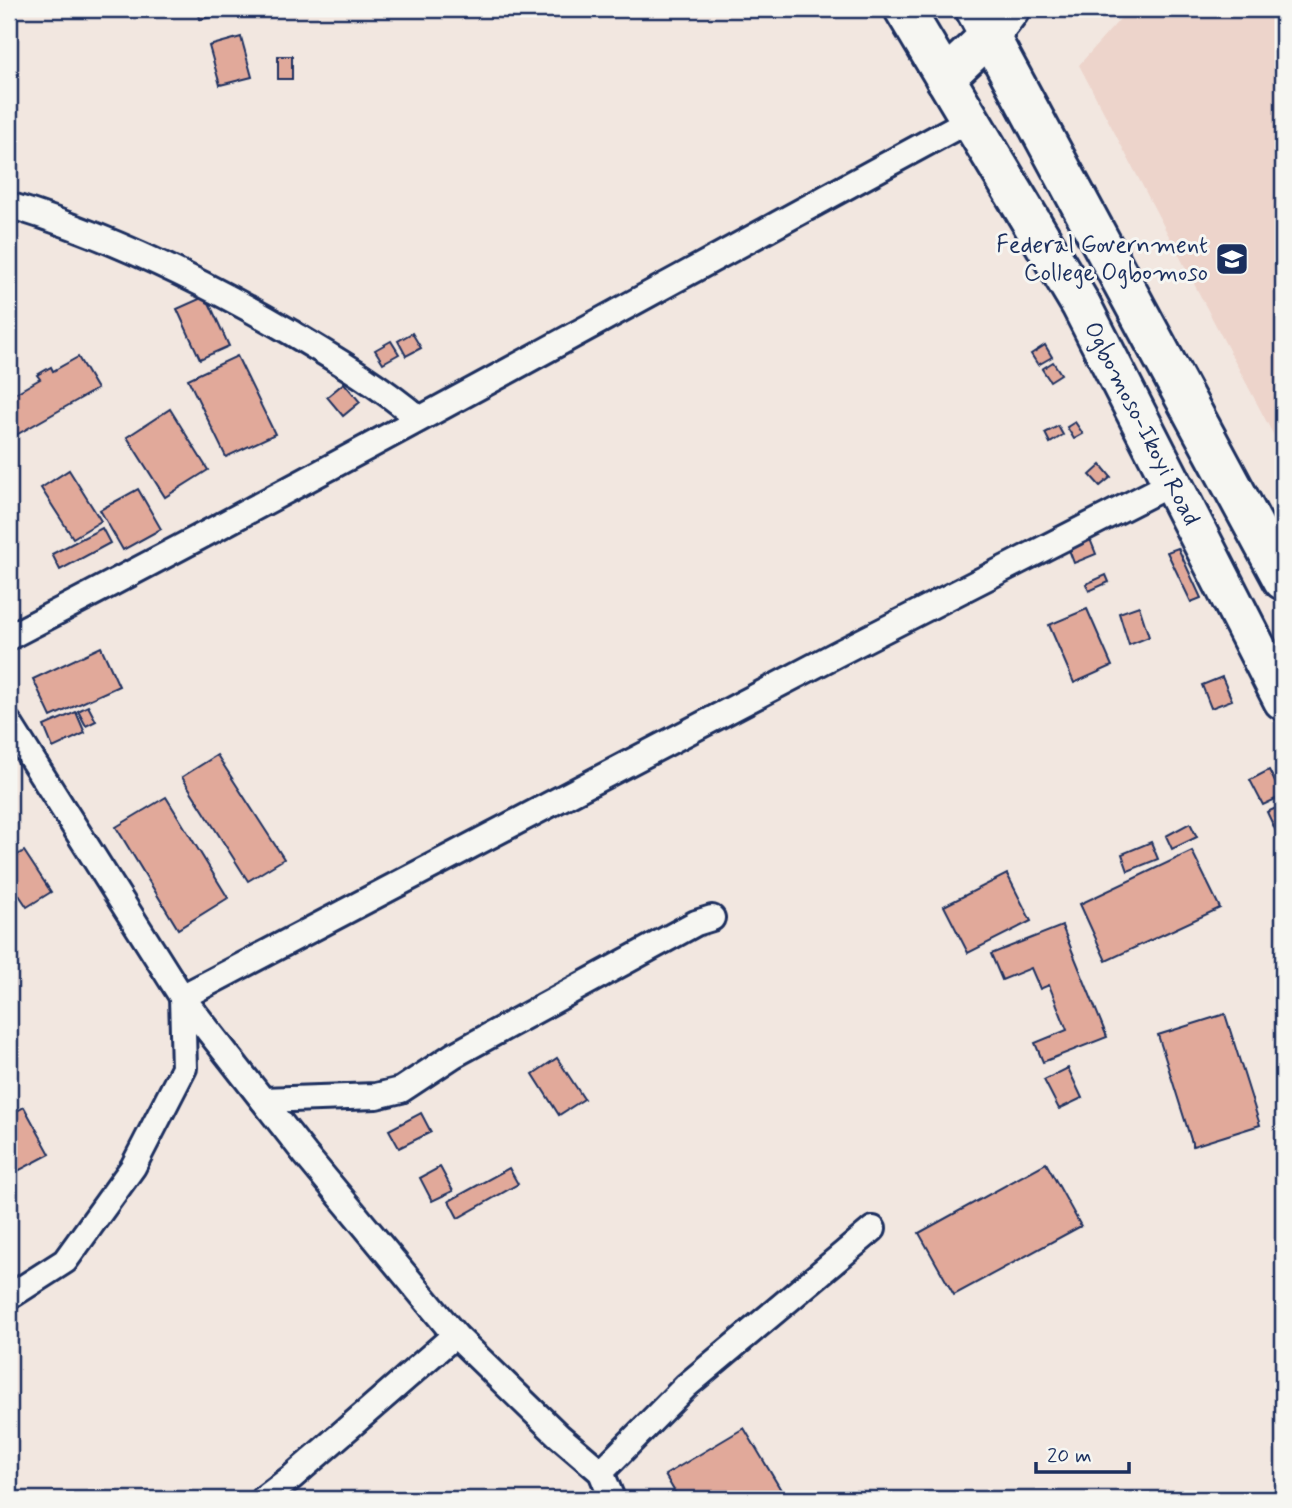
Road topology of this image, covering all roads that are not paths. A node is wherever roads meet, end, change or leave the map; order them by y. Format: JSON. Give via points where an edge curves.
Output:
{"nodes":[{"id":1,"x":904,"y":9,"type":"edge"},
{"id":2,"x":992,"y":17,"type":"edge"},
{"id":3,"x":945,"y":78,"type":"junction"},
{"id":4,"x":971,"y":119,"type":"junction"},
{"id":5,"x":9,"y":205,"type":"edge"},
{"id":6,"x":418,"y":418,"type":"junction"},
{"id":7,"x":1172,"y":483,"type":"junction"},
{"id":8,"x":1283,"y":580,"type":"edge"},
{"id":9,"x":9,"y":637,"type":"edge"},
{"id":10,"x":1283,"y":700,"type":"edge"},
{"id":11,"x":9,"y":723,"type":"edge"},
{"id":12,"x":712,"y":918,"type":"dead end"},
{"id":13,"x":182,"y":997,"type":"junction"},
{"id":14,"x":263,"y":1100,"type":"junction"},
{"id":15,"x":873,"y":1229,"type":"dead end"},
{"id":16,"x":9,"y":1297,"type":"edge"},
{"id":17,"x":455,"y":1335,"type":"junction"},
{"id":18,"x":601,"y":1472,"type":"junction"},
{"id":19,"x":263,"y":1499,"type":"edge"},
{"id":20,"x":612,"y":1499,"type":"edge"}],
"edges":[{"from":1,"to":3,"type":"main road","name":"Ogbomoso-Ikoyi Road"},
{"from":2,"to":3,"type":"main road"},
{"from":2,"to":8,"type":"main road","name":"Ogbomoso-Ikoyi Road"},
{"from":3,"to":4,"type":"main road","name":"Ogbomoso-Ikoyi Road"},
{"from":4,"to":6,"type":"street"},
{"from":4,"to":7,"type":"main road","name":"Ogbomoso-Ikoyi Road","via":[[1081,305]]},
{"from":5,"to":6,"type":"street","via":[[66,222],[227,295],[363,375]]},
{"from":6,"to":9,"type":"street","via":[[248,513]]},
{"from":7,"to":10,"type":"main road","name":"Ogbomoso-Ikoyi Road"},
{"from":7,"to":13,"type":"street"},
{"from":11,"to":13,"type":"street"},
{"from":12,"to":14,"type":"street","via":[[454,1055],[401,1090],[376,1096]]},
{"from":13,"to":14,"type":"street"},
{"from":13,"to":16,"type":"street","via":[[184,1068],[133,1167],[65,1261]]},
{"from":14,"to":17,"type":"street"},
{"from":15,"to":18,"type":"street","via":[[686,1386]]},
{"from":17,"to":18,"type":"street"},
{"from":17,"to":19,"type":"street"},
{"from":18,"to":20,"type":"street"}]}
